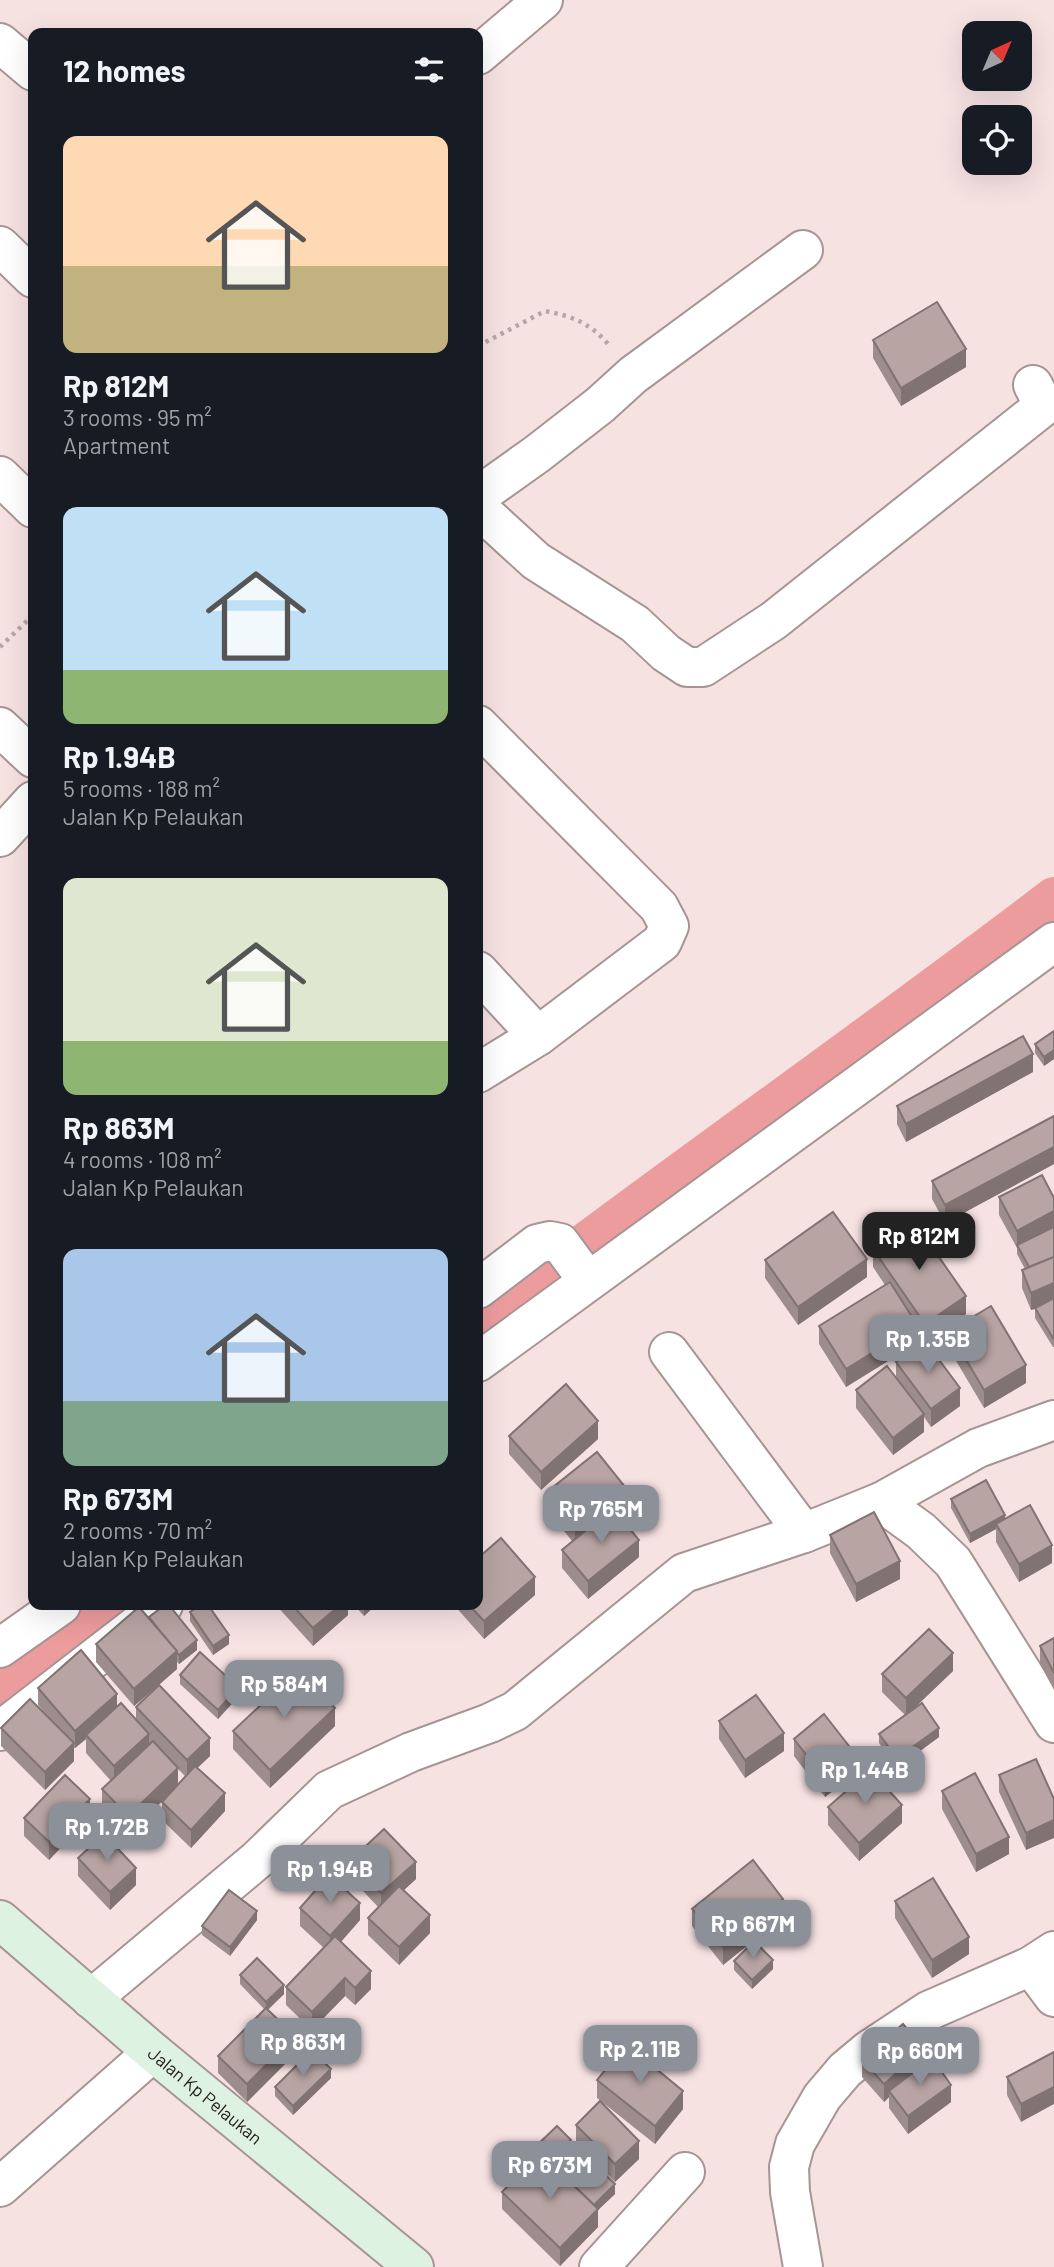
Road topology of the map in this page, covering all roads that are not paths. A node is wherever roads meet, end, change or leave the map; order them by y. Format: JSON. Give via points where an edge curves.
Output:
{"nodes":[{"id":1,"x":543,"y":0,"type":"edge"},
{"id":2,"x":0,"y":43,"type":"edge"},
{"id":3,"x":483,"y":51,"type":"edge"},
{"id":4,"x":28,"y":67,"type":"edge"},
{"id":5,"x":0,"y":246,"type":"edge"},
{"id":6,"x":803,"y":250,"type":"dead end"},
{"id":7,"x":28,"y":273,"type":"edge"},
{"id":8,"x":1033,"y":385,"type":"dead end"},
{"id":9,"x":0,"y":476,"type":"edge"},
{"id":10,"x":483,"y":492,"type":"edge"},
{"id":11,"x":28,"y":503,"type":"edge"},
{"id":12,"x":483,"y":513,"type":"edge"},
{"id":13,"x":0,"y":727,"type":"edge"},
{"id":14,"x":483,"y":730,"type":"edge"},
{"id":15,"x":28,"y":753,"type":"edge"},
{"id":16,"x":28,"y":806,"type":"edge"},
{"id":17,"x":0,"y":837,"type":"edge"},
{"id":18,"x":1054,"y":942,"type":"edge"},
{"id":19,"x":483,"y":976,"type":"edge"},
{"id":20,"x":538,"y":1036,"type":"junction"},
{"id":21,"x":483,"y":1070,"type":"edge"},
{"id":22,"x":577,"y":1265,"type":"junction"},
{"id":23,"x":483,"y":1285,"type":"edge"},
{"id":24,"x":669,"y":1352,"type":"dead end"},
{"id":25,"x":483,"y":1357,"type":"edge"},
{"id":26,"x":1054,"y":1420,"type":"edge"},
{"id":27,"x":881,"y":1502,"type":"junction"},
{"id":28,"x":803,"y":1534,"type":"junction"},
{"id":29,"x":54,"y":1610,"type":"edge"},
{"id":30,"x":156,"y":1610,"type":"edge"},
{"id":31,"x":0,"y":1648,"type":"edge"},
{"id":32,"x":4,"y":1721,"type":"edge"},
{"id":33,"x":1054,"y":1723,"type":"edge"},
{"id":34,"x":0,"y":1920,"type":"edge"},
{"id":35,"x":1043,"y":1959,"type":"edge"},
{"id":36,"x":1054,"y":1997,"type":"edge"},
{"id":37,"x":92,"y":1999,"type":"junction"},
{"id":38,"x":153,"y":2052,"type":"junction"},
{"id":39,"x":685,"y":2172,"type":"dead end"},
{"id":40,"x":0,"y":2187,"type":"edge"},
{"id":41,"x":414,"y":2267,"type":"edge"},
{"id":42,"x":599,"y":2267,"type":"edge"},
{"id":43,"x":803,"y":2267,"type":"edge"}],
"edges":[{"from":1,"to":3,"type":"street"},
{"from":2,"to":4,"type":"street"},
{"from":5,"to":7,"type":"street"},
{"from":6,"to":10,"type":"street"},
{"from":8,"to":12,"type":"street","via":[[1044,406],[773,621],[704,667],[687,667],[666,653],[635,624],[536,561]]},
{"from":9,"to":11,"type":"street"},
{"from":13,"to":15,"type":"street"},
{"from":14,"to":20,"type":"street","via":[[659,906],[669,926],[662,943]]},
{"from":16,"to":17,"type":"street"},
{"from":18,"to":22,"type":"street"},
{"from":19,"to":20,"type":"street"},
{"from":20,"to":21,"type":"street"},
{"from":22,"to":23,"type":"street","via":[[550,1241],[537,1244]]},
{"from":22,"to":25,"type":"street"},
{"from":24,"to":28,"type":"street"},
{"from":26,"to":27,"type":"street","via":[[978,1448]]},
{"from":27,"to":28,"type":"street"},
{"from":27,"to":33,"type":"street","via":[[953,1562]]},
{"from":28,"to":37,"type":"street","via":[[684,1573],[515,1711],[329,1790],[258,1859]]},
{"from":29,"to":31,"type":"street"},
{"from":30,"to":32,"type":"street"},
{"from":34,"to":37,"type":"street","name":"Jalan Kp Pelaukan"},
{"from":35,"to":36,"type":"street"},
{"from":35,"to":43,"type":"street","via":[[928,2011],[869,2050],[822,2097],[789,2167]]},
{"from":37,"to":38,"type":"street","name":"Jalan Kp Pelaukan"},
{"from":38,"to":40,"type":"street"},
{"from":38,"to":41,"type":"street","name":"Jalan Kp Pelaukan"},
{"from":39,"to":42,"type":"street"}]}
